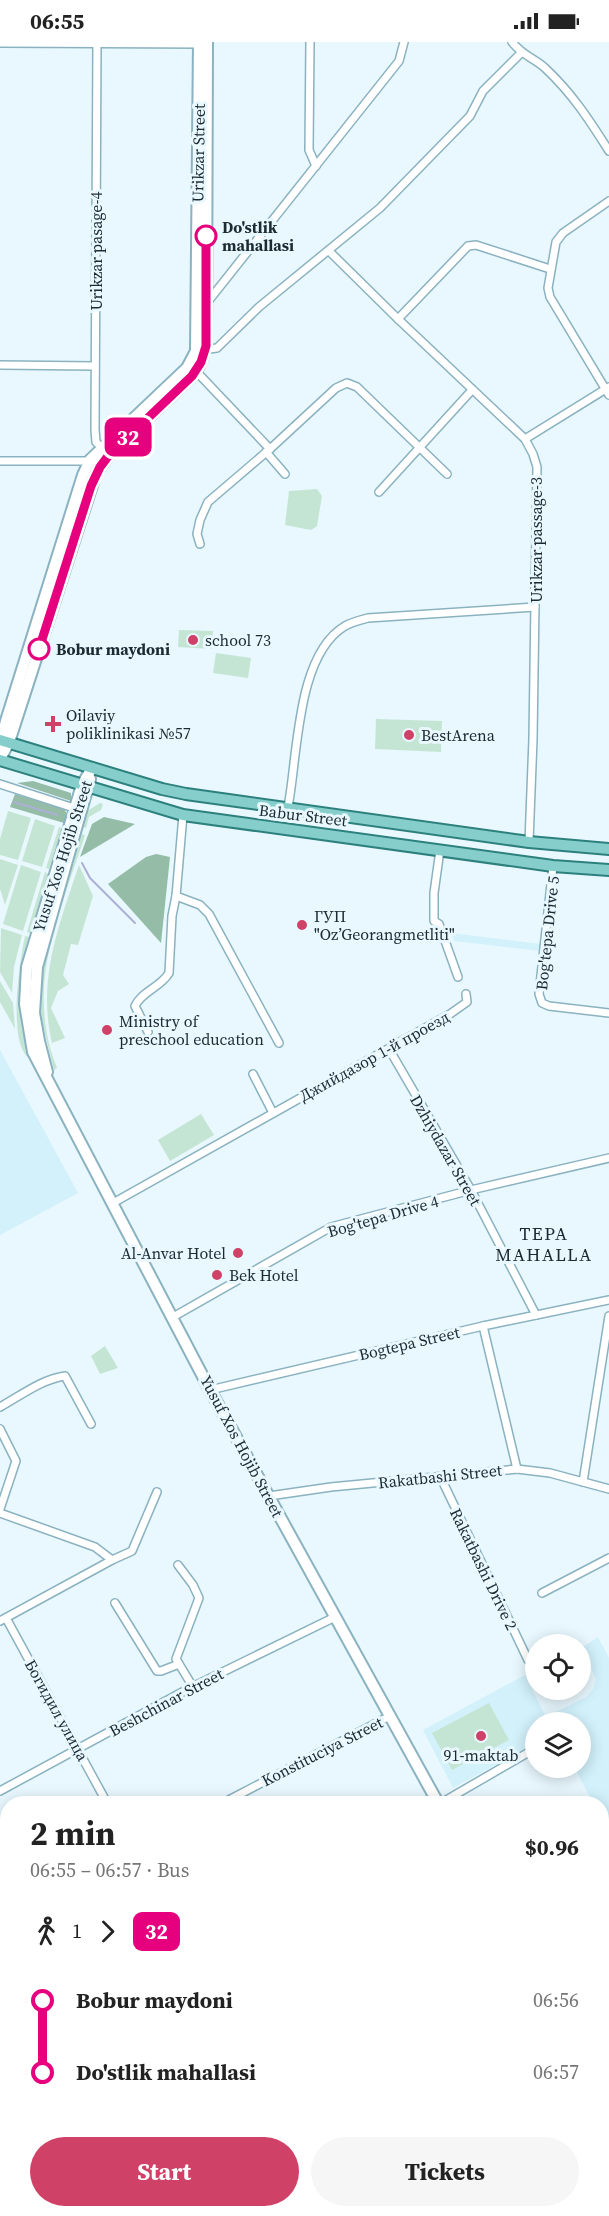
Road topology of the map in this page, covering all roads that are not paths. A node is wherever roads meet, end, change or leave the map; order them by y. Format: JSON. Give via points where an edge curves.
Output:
{"nodes":[{"id":1,"x":310,"y":42,"type":"edge"},
{"id":2,"x":404,"y":42,"type":"edge"},
{"id":3,"x":512,"y":42,"type":"edge"},
{"id":4,"x":0,"y":43,"type":"edge"},
{"id":5,"x":97,"y":43,"type":"edge"},
{"id":6,"x":203,"y":43,"type":"edge"},
{"id":7,"x":521,"y":52,"type":"junction"},
{"id":8,"x":609,"y":151,"type":"edge"},
{"id":9,"x":316,"y":166,"type":"junction"},
{"id":10,"x":609,"y":201,"type":"edge"},
{"id":11,"x":329,"y":251,"type":"junction"},
{"id":12,"x":550,"y":269,"type":"junction"},
{"id":13,"x":202,"y":304,"type":"junction"},
{"id":14,"x":398,"y":319,"type":"junction"},
{"id":15,"x":200,"y":350,"type":"junction"},
{"id":16,"x":0,"y":365,"type":"edge"},
{"id":17,"x":95,"y":366,"type":"junction"},
{"id":18,"x":193,"y":368,"type":"junction"},
{"id":19,"x":472,"y":390,"type":"junction"},
{"id":20,"x":608,"y":390,"type":"edge"},
{"id":21,"x":525,"y":439,"type":"junction"},
{"id":22,"x":419,"y":446,"type":"junction"},
{"id":23,"x":268,"y":451,"type":"junction"},
{"id":24,"x":104,"y":455,"type":"junction"},
{"id":25,"x":90,"y":460,"type":"junction"},
{"id":26,"x":0,"y":461,"type":"edge"},
{"id":27,"x":285,"y":474,"type":"dead end"},
{"id":28,"x":447,"y":474,"type":"dead end"},
{"id":29,"x":379,"y":492,"type":"dead end"},
{"id":30,"x":200,"y":544,"type":"dead end"},
{"id":31,"x":535,"y":607,"type":"junction"},
{"id":32,"x":2,"y":742,"type":"edge"},
{"id":33,"x":0,"y":759,"type":"edge"},
{"id":34,"x":92,"y":768,"type":"junction"},
{"id":35,"x":0,"y":784,"type":"edge"},
{"id":36,"x":86,"y":786,"type":"junction"},
{"id":37,"x":288,"y":807,"type":"junction"},
{"id":38,"x":79,"y":809,"type":"junction"},
{"id":39,"x":183,"y":815,"type":"junction"},
{"id":40,"x":363,"y":818,"type":"junction"},
{"id":41,"x":361,"y":838,"type":"junction"},
{"id":42,"x":529,"y":842,"type":"junction"},
{"id":43,"x":609,"y":849,"type":"edge"},
{"id":44,"x":440,"y":850,"type":"junction"},
{"id":45,"x":554,"y":866,"type":"junction"},
{"id":46,"x":609,"y":870,"type":"edge"},
{"id":47,"x":176,"y":897,"type":"junction"},
{"id":48,"x":458,"y":977,"type":"dead end"},
{"id":49,"x":466,"y":994,"type":"dead end"},
{"id":50,"x":609,"y":1013,"type":"edge"},
{"id":51,"x":148,"y":1032,"type":"dead end"},
{"id":52,"x":279,"y":1043,"type":"dead end"},
{"id":53,"x":389,"y":1049,"type":"junction"},
{"id":54,"x":253,"y":1074,"type":"dead end"},
{"id":55,"x":273,"y":1113,"type":"junction"},
{"id":56,"x":609,"y":1158,"type":"edge"},
{"id":57,"x":471,"y":1190,"type":"junction"},
{"id":58,"x":113,"y":1203,"type":"junction"},
{"id":59,"x":609,"y":1300,"type":"edge"},
{"id":60,"x":536,"y":1315,"type":"junction"},
{"id":61,"x":609,"y":1316,"type":"edge"},
{"id":62,"x":174,"y":1317,"type":"junction"},
{"id":63,"x":483,"y":1326,"type":"junction"},
{"id":64,"x":210,"y":1390,"type":"junction"},
{"id":65,"x":0,"y":1407,"type":"edge"},
{"id":66,"x":91,"y":1424,"type":"dead end"},
{"id":67,"x":0,"y":1429,"type":"edge"},
{"id":68,"x":517,"y":1469,"type":"junction"},
{"id":69,"x":440,"y":1476,"type":"junction"},
{"id":70,"x":583,"y":1482,"type":"junction"},
{"id":71,"x":609,"y":1489,"type":"edge"},
{"id":72,"x":157,"y":1492,"type":"dead end"},
{"id":73,"x":269,"y":1496,"type":"junction"},
{"id":74,"x":0,"y":1509,"type":"edge"},
{"id":75,"x":0,"y":1513,"type":"edge"},
{"id":76,"x":609,"y":1557,"type":"edge"},
{"id":77,"x":112,"y":1560,"type":"junction"},
{"id":78,"x":178,"y":1565,"type":"dead end"},
{"id":79,"x":542,"y":1593,"type":"dead end"},
{"id":80,"x":115,"y":1603,"type":"dead end"},
{"id":81,"x":335,"y":1617,"type":"junction"},
{"id":82,"x":3,"y":1619,"type":"edge"},
{"id":83,"x":525,"y":1654,"type":"edge"},
{"id":84,"x":179,"y":1664,"type":"junction"},
{"id":85,"x":193,"y":1686,"type":"junction"},
{"id":86,"x":390,"y":1716,"type":"junction"},
{"id":87,"x":79,"y":1749,"type":"junction"},
{"id":88,"x":525,"y":1754,"type":"edge"},
{"id":89,"x":0,"y":1791,"type":"edge"},
{"id":90,"x":103,"y":1796,"type":"edge"},
{"id":91,"x":236,"y":1796,"type":"edge"},
{"id":92,"x":436,"y":1796,"type":"edge"},
{"id":93,"x":452,"y":1796,"type":"edge"}],
"edges":[{"from":1,"to":9,"type":"street","via":[[309,150]]},
{"from":2,"to":9,"type":"street","via":[[399,61]]},
{"from":3,"to":7,"type":"street"},
{"from":4,"to":5,"type":"street"},
{"from":5,"to":6,"type":"street"},
{"from":5,"to":17,"type":"street","name":"Urikzar pasage-4"},
{"from":6,"to":13,"type":"main road","name":"Urikzar Street"},
{"from":7,"to":8,"type":"street","via":[[544,66],[583,108]]},
{"from":7,"to":11,"type":"street","via":[[483,91],[470,117],[380,208]]},
{"from":9,"to":13,"type":"street"},
{"from":10,"to":12,"type":"street","via":[[563,232],[556,242]]},
{"from":11,"to":14,"type":"street","name":"Urikzar passage-3"},
{"from":11,"to":15,"type":"street","via":[[217,348]]},
{"from":12,"to":14,"type":"street","via":[[476,245],[468,246]]},
{"from":12,"to":20,"type":"street","via":[[550,297]]},
{"from":13,"to":15,"type":"main road","name":"Urikzar Street"},
{"from":14,"to":19,"type":"street","name":"Urikzar passage-3"},
{"from":15,"to":18,"type":"main road","name":"Urikzar Street"},
{"from":16,"to":17,"type":"street"},
{"from":17,"to":24,"type":"street","name":"Urikzar pasage-4","via":[[96,442]]},
{"from":18,"to":23,"type":"street"},
{"from":18,"to":24,"type":"main road"},
{"from":19,"to":21,"type":"street","name":"Urikzar passage-3"},
{"from":19,"to":22,"type":"street"},
{"from":20,"to":21,"type":"street"},
{"from":21,"to":31,"type":"street","name":"Urikzar passage-3","via":[[537,467]]},
{"from":22,"to":23,"type":"street","via":[[357,387],[347,383],[336,388]]},
{"from":22,"to":28,"type":"street"},
{"from":22,"to":29,"type":"street"},
{"from":23,"to":27,"type":"street"},
{"from":23,"to":30,"type":"street","via":[[208,502],[197,534]]},
{"from":24,"to":25,"type":"main road"},
{"from":24,"to":32,"type":"main road"},
{"from":25,"to":26,"type":"street"},
{"from":25,"to":32,"type":"main road"},
{"from":31,"to":37,"type":"street","via":[[368,618],[345,626],[331,638],[311,671]]},
{"from":31,"to":42,"type":"street","name":"Urikzar passage-3"},
{"from":32,"to":33,"type":"main road"},
{"from":32,"to":34,"type":"main road","name":"Babur Street"},
{"from":33,"to":36,"type":"main road","name":"Babur Street"},
{"from":34,"to":36,"type":"main road","name":"Yusuf Xos Hojib Street"},
{"from":34,"to":37,"type":"main road","name":"Babur Street","via":[[173,792]]},
{"from":35,"to":38,"type":"street"},
{"from":36,"to":38,"type":"main road","name":"Yusuf Xos Hojib Street"},
{"from":36,"to":39,"type":"main road","name":"Babur Street"},
{"from":37,"to":40,"type":"main road","name":"Babur Street"},
{"from":38,"to":58,"type":"main road","name":"Yusuf Xos Hojib Street","via":[[35,937],[25,985],[25,1014],[37,1062]]},
{"from":39,"to":41,"type":"main road","name":"Babur Street"},
{"from":39,"to":47,"type":"street"},
{"from":40,"to":41,"type":"main road"},
{"from":40,"to":42,"type":"main road","name":"Babur Street"},
{"from":41,"to":44,"type":"main road","name":"Babur Street"},
{"from":42,"to":43,"type":"main road","name":"Babur Street"},
{"from":44,"to":45,"type":"main road","name":"Babur Street"},
{"from":44,"to":48,"type":"street","via":[[434,921],[439,924]]},
{"from":45,"to":46,"type":"main road","name":"Babur Street"},
{"from":45,"to":50,"type":"street","name":"Bog'tepa Drive 5","via":[[539,994],[542,1003]]},
{"from":47,"to":51,"type":"street","via":[[169,972],[135,1006]]},
{"from":47,"to":52,"type":"street","via":[[209,914]]},
{"from":49,"to":53,"type":"street","name":"Джийдазор 1-й проезд","via":[[467,1002]]},
{"from":53,"to":55,"type":"street","name":"Джийдазор 1-й проезд"},
{"from":53,"to":57,"type":"street","name":"Dzhiydazar Street"},
{"from":54,"to":55,"type":"street"},
{"from":55,"to":58,"type":"street","name":"Джийдазор 1-й проезд"},
{"from":56,"to":57,"type":"street","name":"Bog'tepa Drive 4"},
{"from":57,"to":60,"type":"street","name":"Dzhiydazar Street"},
{"from":57,"to":62,"type":"street","name":"Bog'tepa Drive 4","via":[[331,1227]]},
{"from":58,"to":62,"type":"main road","name":"Yusuf Xos Hojib Street"},
{"from":59,"to":60,"type":"street","name":"Bogtepa Street"},
{"from":60,"to":63,"type":"street","name":"Bogtepa Street"},
{"from":61,"to":70,"type":"street"},
{"from":62,"to":64,"type":"main road","name":"Yusuf Xos Hojib Street"},
{"from":63,"to":64,"type":"street","name":"Bogtepa Street"},
{"from":63,"to":68,"type":"street"},
{"from":64,"to":73,"type":"main road","name":"Yusuf Xos Hojib Street"},
{"from":65,"to":66,"type":"street","via":[[64,1376]]},
{"from":67,"to":74,"type":"street","via":[[16,1461]]},
{"from":68,"to":69,"type":"street","name":"Rakatbashi Street"},
{"from":68,"to":70,"type":"street","name":"Rakatbashi Street"},
{"from":69,"to":73,"type":"street","name":"Rakatbashi Street"},
{"from":69,"to":83,"type":"street","name":"Rakatbashi Drive 2"},
{"from":70,"to":71,"type":"street","name":"Rakatbashi Street"},
{"from":72,"to":77,"type":"street","via":[[132,1551]]},
{"from":73,"to":81,"type":"main road","name":"Yusuf Xos Hojib Street"},
{"from":75,"to":77,"type":"street","via":[[95,1547]]},
{"from":76,"to":79,"type":"street"},
{"from":77,"to":82,"type":"street"},
{"from":78,"to":84,"type":"street","via":[[199,1598],[176,1659]]},
{"from":80,"to":84,"type":"street","via":[[157,1671]]},
{"from":81,"to":85,"type":"street","name":"Beshchinar Street"},
{"from":81,"to":86,"type":"main road","name":"Yusuf Xos Hojib Street"},
{"from":82,"to":87,"type":"street","name":"Богидил улица"},
{"from":84,"to":85,"type":"street"},
{"from":85,"to":87,"type":"street","name":"Beshchinar Street"},
{"from":86,"to":91,"type":"street","name":"Konstituciya Street"},
{"from":86,"to":92,"type":"main road","name":"Yusuf Xos Hojib Street"},
{"from":87,"to":89,"type":"street","name":"Beshchinar Street"},
{"from":87,"to":90,"type":"street","name":"Богидил улица"},
{"from":88,"to":93,"type":"street"}]}
